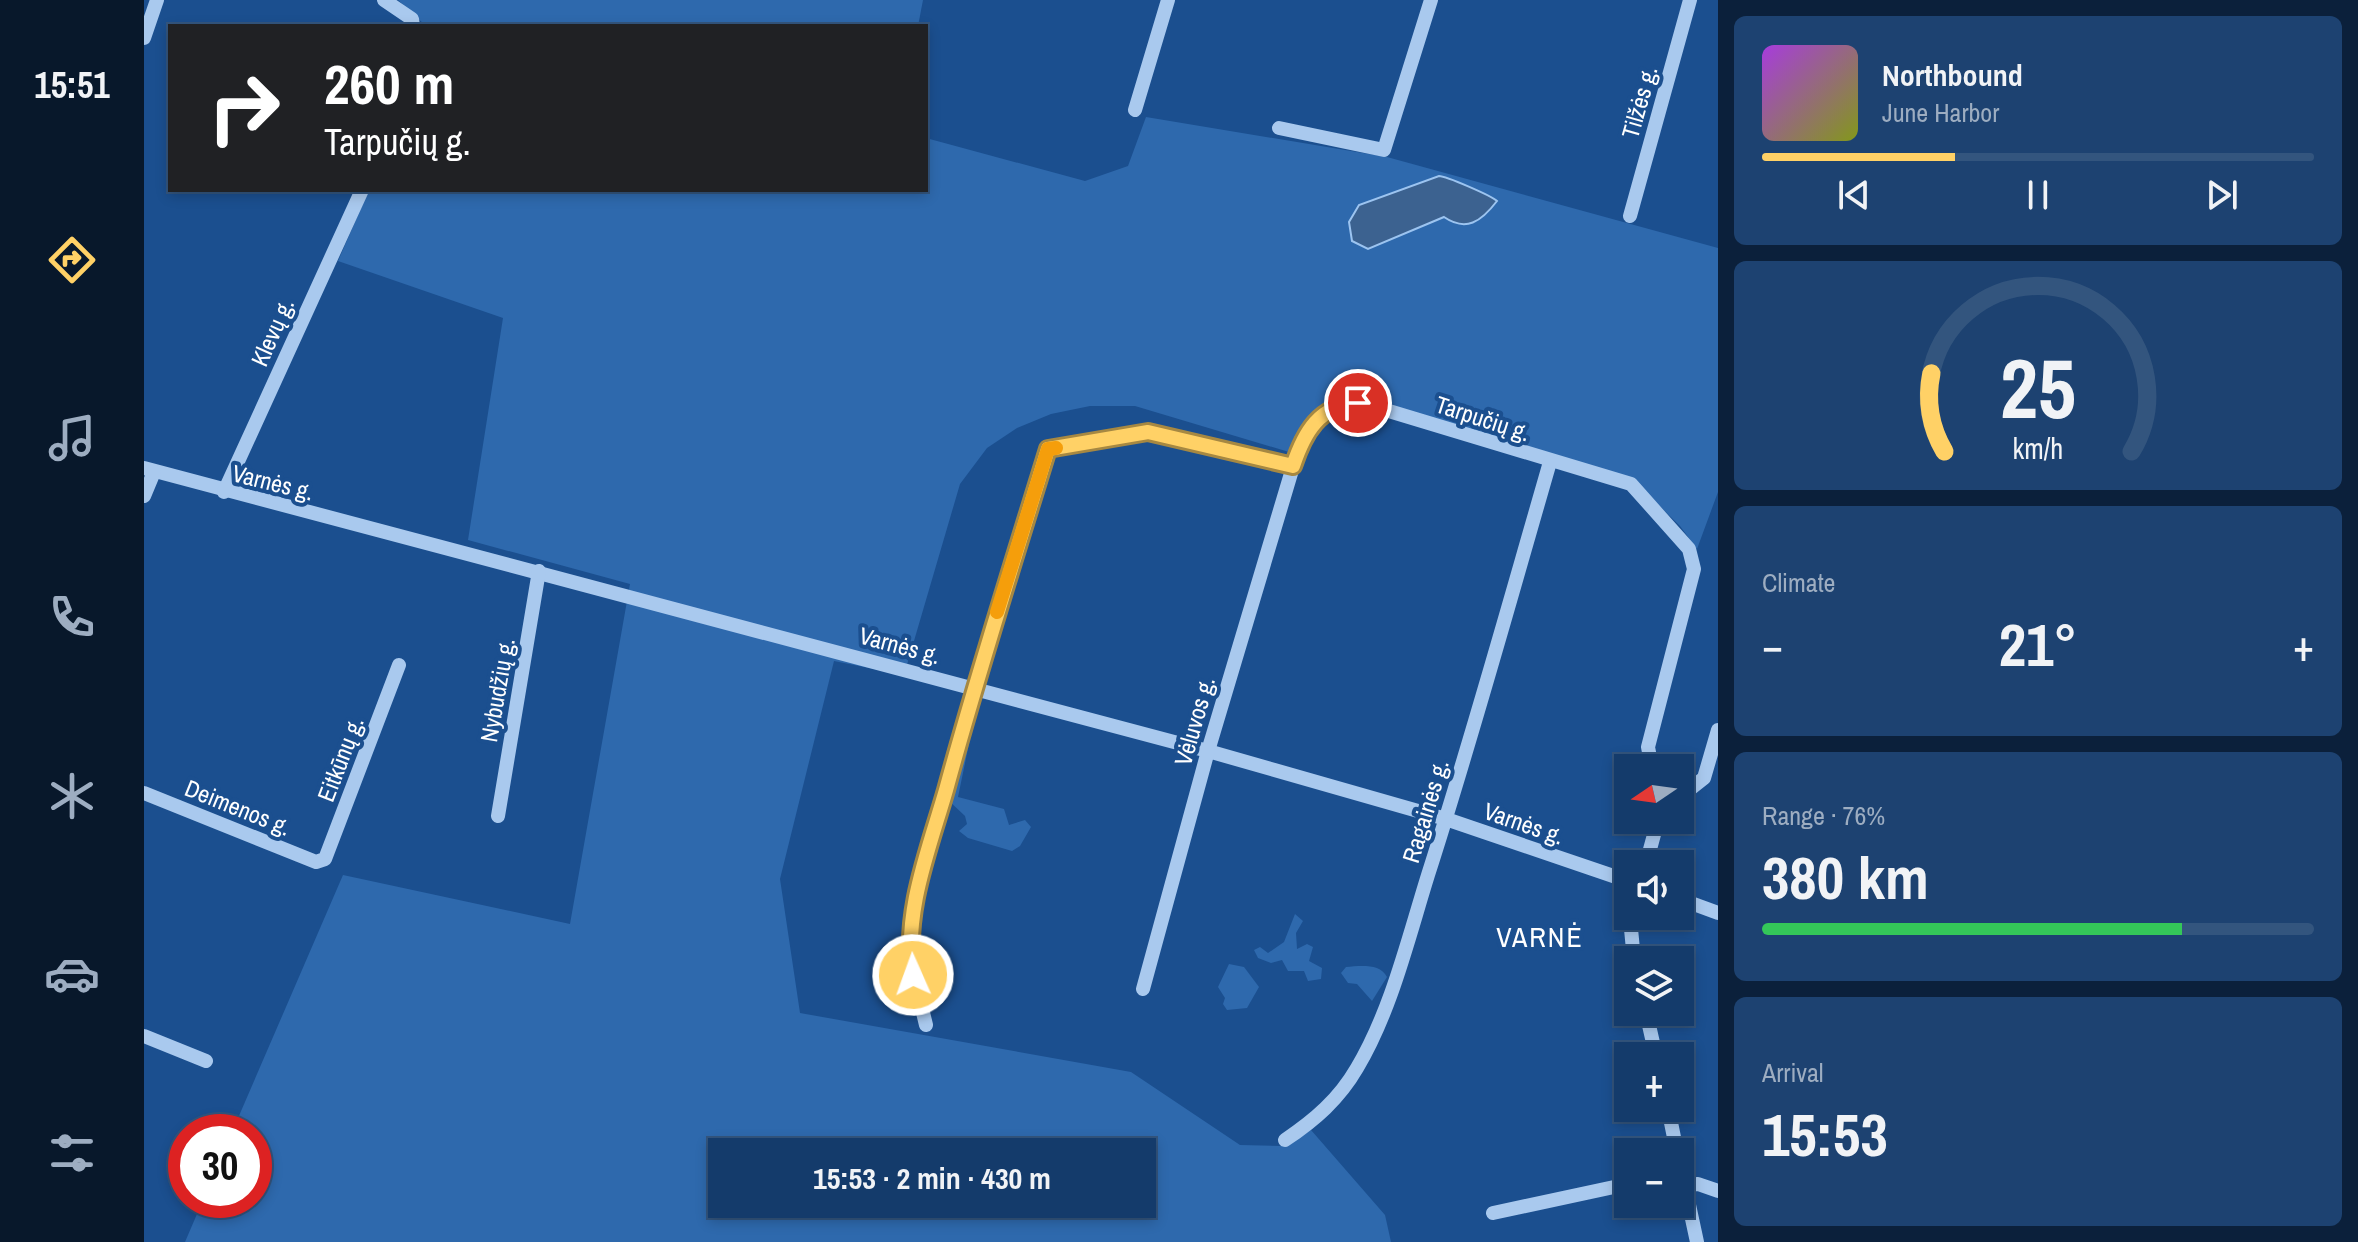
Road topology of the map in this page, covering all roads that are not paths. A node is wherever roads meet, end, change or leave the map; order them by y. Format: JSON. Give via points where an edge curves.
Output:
{"nodes":[{"id":1,"x":157,"y":0,"type":"edge"},
{"id":2,"x":384,"y":0,"type":"edge"},
{"id":3,"x":1168,"y":0,"type":"edge"},
{"id":4,"x":1431,"y":0,"type":"edge"},
{"id":5,"x":1690,"y":0,"type":"edge"},
{"id":6,"x":413,"y":24,"type":"edge"},
{"id":7,"x":144,"y":38,"type":"edge"},
{"id":8,"x":1135,"y":110,"type":"dead end"},
{"id":9,"x":1279,"y":128,"type":"dead end"},
{"id":10,"x":361,"y":192,"type":"edge"},
{"id":11,"x":1630,"y":216,"type":"dead end"},
{"id":12,"x":1550,"y":462,"type":"junction"},
{"id":13,"x":1293,"y":466,"type":"junction"},
{"id":14,"x":149,"y":470,"type":"edge"},
{"id":15,"x":224,"y":492,"type":"junction"},
{"id":16,"x":144,"y":496,"type":"edge"},
{"id":17,"x":539,"y":571,"type":"junction"},
{"id":18,"x":399,"y":665,"type":"dead end"},
{"id":19,"x":974,"y":688,"type":"junction"},
{"id":20,"x":1718,"y":730,"type":"edge"},
{"id":21,"x":1208,"y":751,"type":"junction"},
{"id":22,"x":1649,"y":754,"type":"edge"},
{"id":23,"x":1694,"y":786,"type":"edge"},
{"id":24,"x":144,"y":793,"type":"edge"},
{"id":25,"x":498,"y":816,"type":"dead end"},
{"id":26,"x":1446,"y":819,"type":"junction"},
{"id":27,"x":316,"y":862,"type":"joint"},
{"id":28,"x":1614,"y":876,"type":"edge"},
{"id":29,"x":1694,"y":904,"type":"edge"},
{"id":30,"x":1718,"y":913,"type":"edge"},
{"id":31,"x":1143,"y":989,"type":"dead end"},
{"id":32,"x":926,"y":1025,"type":"dead end"},
{"id":33,"x":144,"y":1036,"type":"edge"},
{"id":34,"x":206,"y":1061,"type":"dead end"},
{"id":35,"x":1285,"y":1140,"type":"dead end"},
{"id":36,"x":1694,"y":1182,"type":"edge"},
{"id":37,"x":1614,"y":1187,"type":"edge"},
{"id":38,"x":1718,"y":1191,"type":"edge"},
{"id":39,"x":1493,"y":1213,"type":"dead end"},
{"id":40,"x":1692,"y":1218,"type":"edge"},
{"id":41,"x":1697,"y":1242,"type":"edge"}],
"edges":[{"from":1,"to":7,"type":"street"},
{"from":2,"to":6,"type":"street"},
{"from":3,"to":8,"type":"street"},
{"from":4,"to":9,"type":"street","via":[[1384,150]]},
{"from":5,"to":11,"type":"street","name":"Tilžės g."},
{"from":10,"to":15,"type":"street","name":"Klevų g."},
{"from":12,"to":13,"type":"street","name":"Tarpučių g.","via":[[1358,403],[1323,414],[1311,425]]},
{"from":12,"to":22,"type":"street","name":"Tarpučių g.","via":[[1631,484],[1689,549],[1692,588]]},
{"from":12,"to":26,"type":"street","name":"Ragainės g."},
{"from":13,"to":19,"type":"street","via":[[1148,432],[1048,449]]},
{"from":13,"to":21,"type":"street","name":"Vėluvos g."},
{"from":14,"to":15,"type":"street","name":"Varnės g."},
{"from":14,"to":16,"type":"street"},
{"from":15,"to":17,"type":"street","name":"Varnės g."},
{"from":17,"to":19,"type":"street","name":"Varnės g."},
{"from":17,"to":25,"type":"street","name":"Nybudžių g."},
{"from":18,"to":27,"type":"street","name":"Eitkūnų g.","via":[[325,859]]},
{"from":19,"to":21,"type":"street","name":"Varnės g."},
{"from":19,"to":32,"type":"street","via":[[911,933],[915,991]]},
{"from":20,"to":23,"type":"street","via":[[1704,778]]},
{"from":21,"to":26,"type":"street","name":"Varnės g."},
{"from":21,"to":31,"type":"street","name":"Vėluvos g."},
{"from":24,"to":27,"type":"street","name":"Deimenos g."},
{"from":26,"to":28,"type":"street","name":"Varnės g."},
{"from":26,"to":35,"type":"street","name":"Ragainės g.","via":[[1401,962],[1359,1065],[1315,1120]]},
{"from":29,"to":30,"type":"street"},
{"from":33,"to":34,"type":"street"},
{"from":36,"to":38,"type":"street"},
{"from":37,"to":39,"type":"street"},
{"from":40,"to":41,"type":"street"}]}
